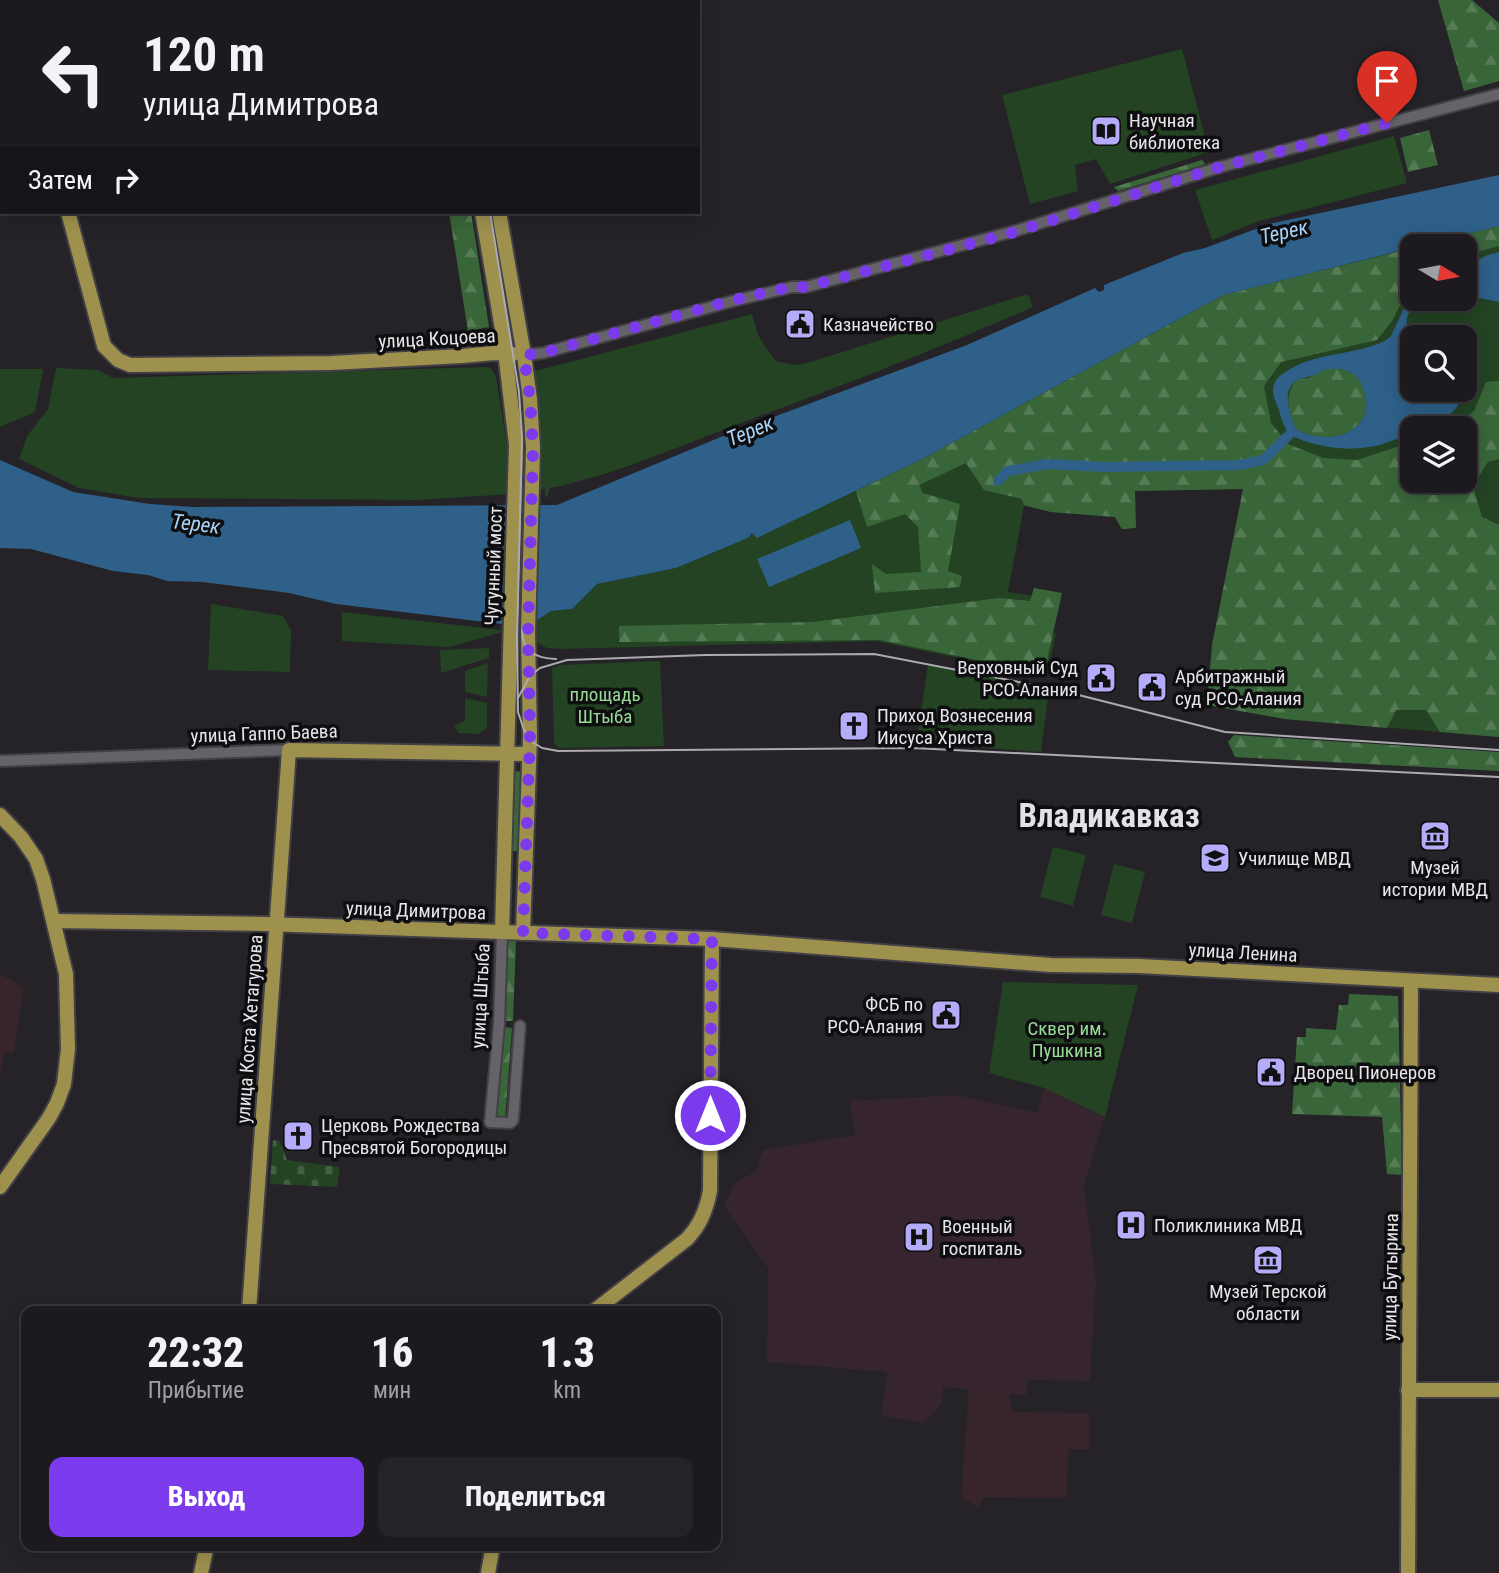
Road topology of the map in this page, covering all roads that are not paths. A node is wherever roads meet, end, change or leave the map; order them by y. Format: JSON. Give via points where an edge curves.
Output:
{"nodes":[{"id":1,"x":1499,"y":94,"type":"edge"},
{"id":2,"x":69,"y":214,"type":"edge"},
{"id":3,"x":482,"y":214,"type":"edge"},
{"id":4,"x":499,"y":214,"type":"edge"},
{"id":5,"x":505,"y":354,"type":"junction"},
{"id":6,"x":524,"y":355,"type":"junction"},
{"id":7,"x":289,"y":750,"type":"junction"},
{"id":8,"x":507,"y":752,"type":"junction"},
{"id":9,"x":529,"y":754,"type":"junction"},
{"id":10,"x":0,"y":761,"type":"edge"},
{"id":11,"x":0,"y":815,"type":"edge"},
{"id":12,"x":54,"y":921,"type":"junction"},
{"id":13,"x":275,"y":925,"type":"junction"},
{"id":14,"x":502,"y":932,"type":"junction"},
{"id":15,"x":523,"y":933,"type":"junction"},
{"id":16,"x":712,"y":939,"type":"junction"},
{"id":17,"x":986,"y":959,"type":"joint"},
{"id":18,"x":1411,"y":981,"type":"junction"},
{"id":19,"x":1499,"y":985,"type":"edge"},
{"id":20,"x":520,"y":1026,"type":"dead end"},
{"id":21,"x":0,"y":1188,"type":"edge"},
{"id":22,"x":249,"y":1306,"type":"edge"},
{"id":23,"x":600,"y":1306,"type":"edge"},
{"id":24,"x":1408,"y":1390,"type":"junction"},
{"id":25,"x":1499,"y":1390,"type":"edge"},
{"id":26,"x":205,"y":1551,"type":"edge"},
{"id":27,"x":491,"y":1551,"type":"edge"},
{"id":28,"x":201,"y":1573,"type":"edge"},
{"id":29,"x":488,"y":1573,"type":"edge"},
{"id":30,"x":1408,"y":1573,"type":"edge"}],
"edges":[{"from":1,"to":6,"type":"street","name":"улица Коцоева","via":[[1220,167],[1015,232]]},
{"from":2,"to":5,"type":"main road","name":"улица Коцоева","via":[[104,346],[130,365],[331,363]]},
{"from":3,"to":5,"type":"main road","name":"Чугунный мост"},
{"from":4,"to":6,"type":"main road","name":"Чугунный мост"},
{"from":5,"to":6,"type":"main road","name":"улица Коцоева"},
{"from":5,"to":8,"type":"main road","name":"Чугунный мост","via":[[516,445]]},
{"from":6,"to":9,"type":"main road","name":"Чугунный мост","via":[[532,422]]},
{"from":7,"to":8,"type":"main road","name":"улица Гаппо Баева"},
{"from":7,"to":10,"type":"street","name":"улица Гаппо Баева"},
{"from":7,"to":13,"type":"main road","name":"улица Коста Хетагурова"},
{"from":8,"to":9,"type":"main road","name":"улица Гаппо Баева"},
{"from":8,"to":14,"type":"main road","name":"улица Штыба"},
{"from":9,"to":15,"type":"main road"},
{"from":11,"to":12,"type":"main road","via":[[36,859]]},
{"from":12,"to":13,"type":"main road","name":"улица Димитрова"},
{"from":12,"to":21,"type":"main road","via":[[67,983],[64,1084],[49,1118]]},
{"from":13,"to":14,"type":"main road","name":"улица Димитрова"},
{"from":13,"to":22,"type":"main road","name":"улица Коста Хетагурова"},
{"from":14,"to":15,"type":"main road","name":"улица Димитрова"},
{"from":14,"to":20,"type":"street","name":"улица Штыба","via":[[490,1122],[513,1120]]},
{"from":15,"to":16,"type":"main road","name":"улица Димитрова"},
{"from":16,"to":17,"type":"main road","name":"улица Димитрова"},
{"from":16,"to":23,"type":"main road","via":[[707,1208],[687,1239]]},
{"from":17,"to":18,"type":"main road","name":"улица Ленина"},
{"from":18,"to":19,"type":"main road","name":"улица Ленина"},
{"from":18,"to":24,"type":"main road","name":"улица Бутырина"},
{"from":24,"to":25,"type":"main road"},
{"from":24,"to":30,"type":"main road","name":"улица Бутырина"},
{"from":26,"to":28,"type":"main road"},
{"from":27,"to":29,"type":"main road"}]}
